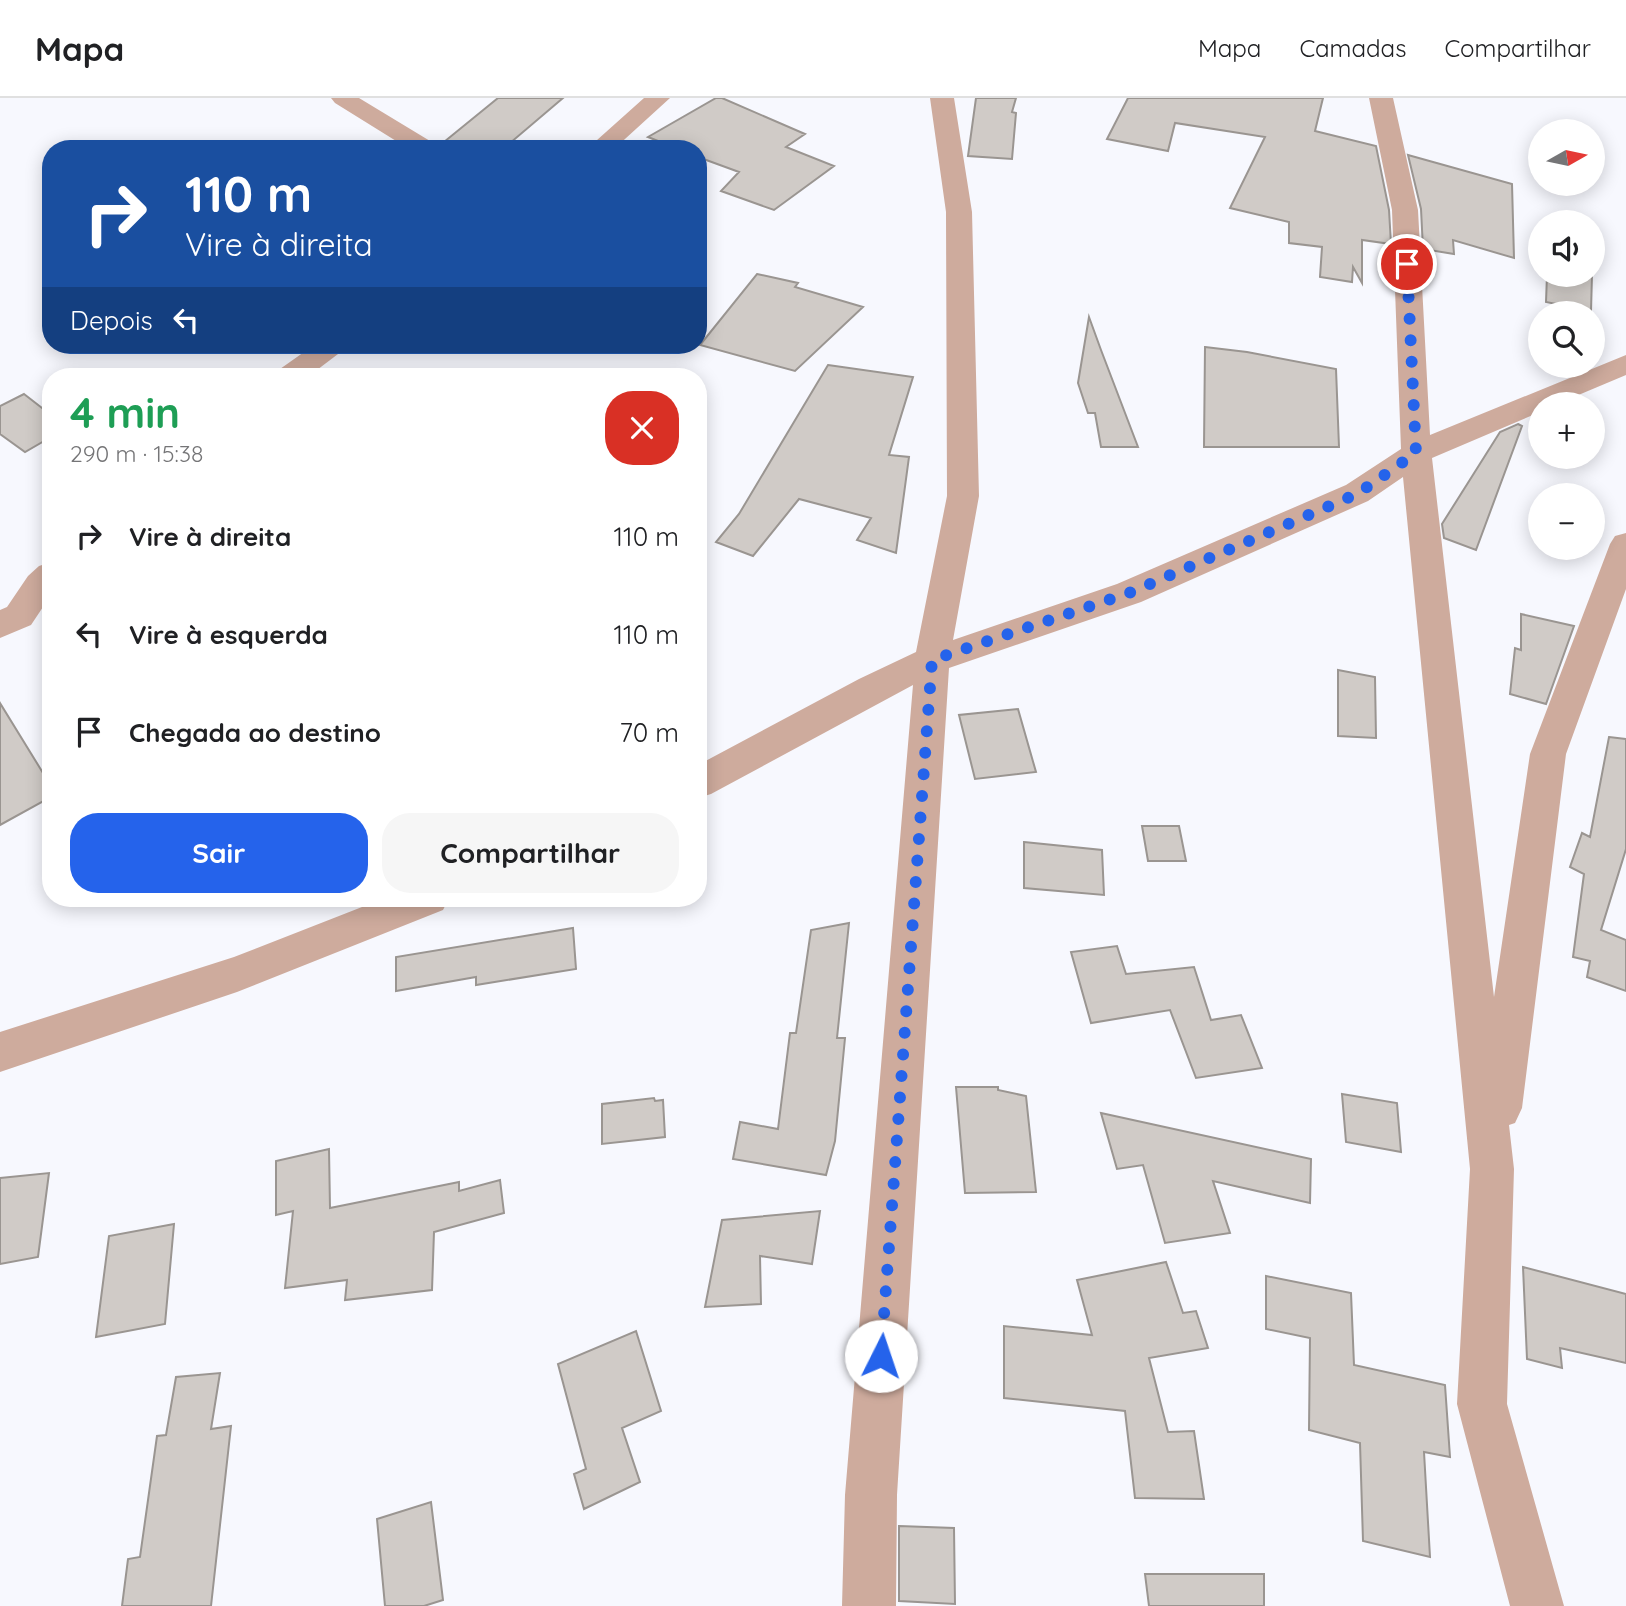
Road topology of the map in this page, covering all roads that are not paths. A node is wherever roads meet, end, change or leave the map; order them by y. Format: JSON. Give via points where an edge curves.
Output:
{"nodes":[{"id":1,"x":343,"y":98,"type":"edge"},
{"id":2,"x":658,"y":98,"type":"edge"},
{"id":3,"x":942,"y":98,"type":"edge"},
{"id":4,"x":1381,"y":98,"type":"edge"},
{"id":5,"x":411,"y":140,"type":"edge"},
{"id":6,"x":609,"y":140,"type":"edge"},
{"id":7,"x":320,"y":354,"type":"edge"},
{"id":8,"x":1626,"y":364,"type":"edge"},
{"id":9,"x":301,"y":368,"type":"edge"},
{"id":10,"x":1416,"y":453,"type":"junction"},
{"id":11,"x":1626,"y":544,"type":"edge"},
{"id":12,"x":42,"y":583,"type":"edge"},
{"id":13,"x":0,"y":625,"type":"edge"},
{"id":14,"x":932,"y":660,"type":"junction"},
{"id":15,"x":707,"y":778,"type":"edge"},
{"id":16,"x":406,"y":907,"type":"edge"},
{"id":17,"x":0,"y":1052,"type":"edge"},
{"id":18,"x":1492,"y":1169,"type":"junction"},
{"id":19,"x":869,"y":1606,"type":"edge"},
{"id":20,"x":1538,"y":1606,"type":"edge"}],
"edges":[{"from":1,"to":5,"type":"street"},
{"from":2,"to":6,"type":"street"},
{"from":3,"to":14,"type":"street","via":[[959,212],[964,496]]},
{"from":4,"to":10,"type":"street","via":[[1405,210]]},
{"from":7,"to":9,"type":"street"},
{"from":8,"to":10,"type":"street"},
{"from":10,"to":14,"type":"street","via":[[1357,494],[1129,593]]},
{"from":10,"to":18,"type":"street"},
{"from":11,"to":18,"type":"street","via":[[1548,754]]},
{"from":12,"to":13,"type":"street","via":[[19,616]]},
{"from":14,"to":15,"type":"street"},
{"from":14,"to":19,"type":"street","via":[[872,1481]]},
{"from":16,"to":17,"type":"street","via":[[237,974]]},
{"from":18,"to":20,"type":"street","via":[[1482,1404]]}]}
